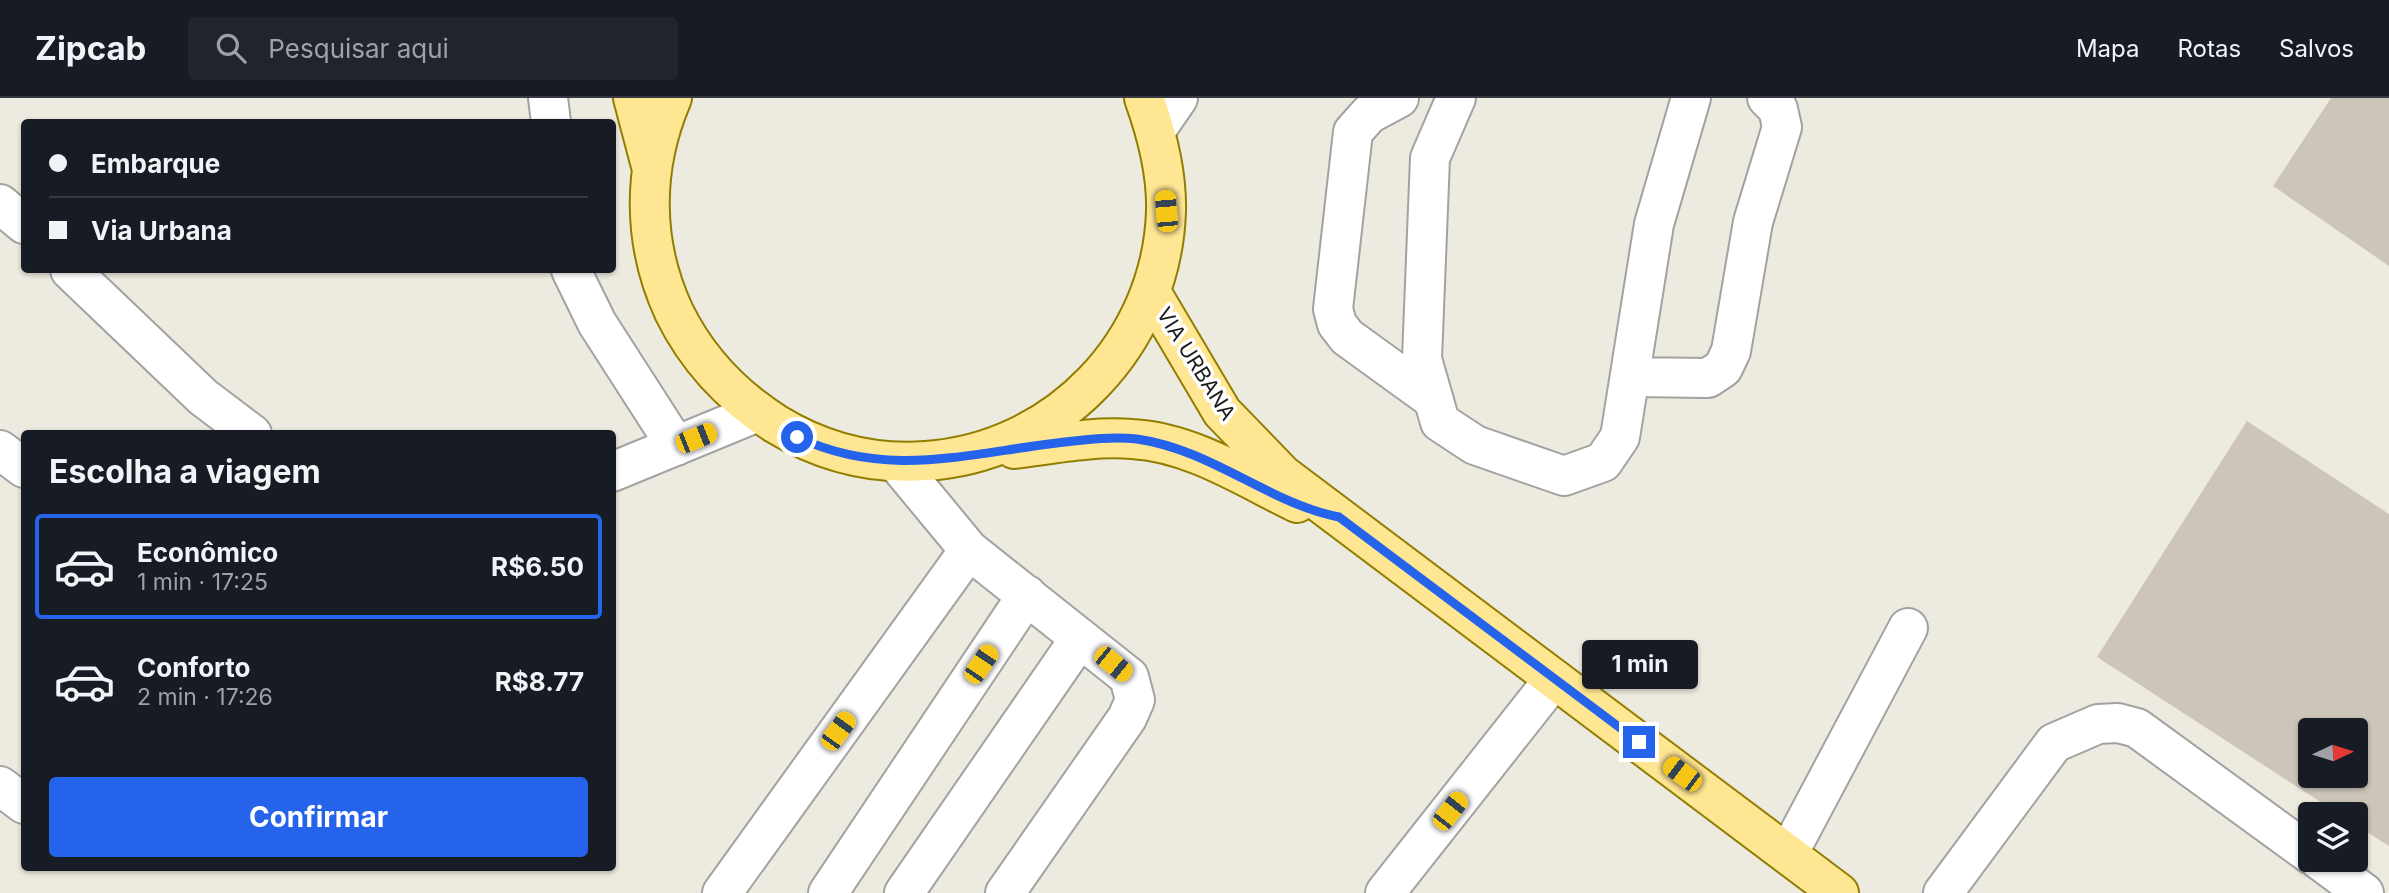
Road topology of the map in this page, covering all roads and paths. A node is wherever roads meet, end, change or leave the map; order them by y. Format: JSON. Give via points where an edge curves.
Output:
{"nodes":[{"id":1,"x":548,"y":98,"type":"edge"},
{"id":2,"x":633,"y":98,"type":"edge"},
{"id":3,"x":672,"y":98,"type":"edge"},
{"id":4,"x":1178,"y":98,"type":"edge"},
{"id":5,"x":1399,"y":98,"type":"edge"},
{"id":6,"x":1455,"y":98,"type":"edge"},
{"id":7,"x":1691,"y":98,"type":"edge"},
{"id":8,"x":1767,"y":98,"type":"edge"},
{"id":9,"x":1150,"y":114,"type":"edge"},
{"id":10,"x":551,"y":119,"type":"edge"},
{"id":11,"x":651,"y":166,"type":"junction"},
{"id":12,"x":0,"y":204,"type":"edge"},
{"id":13,"x":21,"y":222,"type":"edge"},
{"id":14,"x":73,"y":273,"type":"edge"},
{"id":15,"x":572,"y":273,"type":"edge"},
{"id":16,"x":1151,"y":292,"type":"junction"},
{"id":17,"x":1631,"y":377,"type":"junction"},
{"id":18,"x":1434,"y":400,"type":"junction"},
{"id":19,"x":758,"y":412,"type":"junction"},
{"id":20,"x":230,"y":428,"type":"edge"},
{"id":21,"x":676,"y":446,"type":"junction"},
{"id":22,"x":0,"y":450,"type":"edge"},
{"id":23,"x":978,"y":453,"type":"junction"},
{"id":24,"x":897,"y":463,"type":"junction"},
{"id":25,"x":21,"y":466,"type":"edge"},
{"id":26,"x":616,"y":470,"type":"edge"},
{"id":27,"x":1339,"y":517,"type":"junction"},
{"id":28,"x":970,"y":550,"type":"junction"},
{"id":29,"x":1027,"y":595,"type":"junction"},
{"id":30,"x":1908,"y":628,"type":"dead end"},
{"id":31,"x":1080,"y":639,"type":"junction"},
{"id":32,"x":1554,"y":679,"type":"junction"},
{"id":33,"x":0,"y":786,"type":"edge"},
{"id":34,"x":21,"y":802,"type":"edge"},
{"id":35,"x":2298,"y":845,"type":"edge"},
{"id":36,"x":1788,"y":854,"type":"junction"},
{"id":37,"x":2336,"y":872,"type":"edge"},
{"id":38,"x":722,"y":893,"type":"edge"},
{"id":39,"x":828,"y":893,"type":"edge"},
{"id":40,"x":904,"y":893,"type":"edge"},
{"id":41,"x":1005,"y":893,"type":"edge"},
{"id":42,"x":1385,"y":893,"type":"edge"},
{"id":43,"x":1839,"y":893,"type":"edge"},
{"id":44,"x":1943,"y":893,"type":"edge"},
{"id":45,"x":2364,"y":893,"type":"edge"}],
"edges":[{"from":1,"to":10,"type":"street"},
{"from":2,"to":11,"type":"main road"},
{"from":3,"to":11,"type":"main road"},
{"from":4,"to":9,"type":"street"},
{"from":5,"to":18,"type":"street","via":[[1369,114],[1353,132],[1333,309],[1347,337]]},
{"from":6,"to":18,"type":"street","via":[[1430,158],[1422,359]]},
{"from":7,"to":17,"type":"street","via":[[1654,224]]},
{"from":8,"to":17,"type":"street","via":[[1778,109],[1782,127],[1753,222],[1731,351],[1723,368],[1708,378]]},
{"from":9,"to":16,"type":"main road","via":[[1166,211]]},
{"from":11,"to":19,"type":"main road","via":[[648,210],[663,289],[687,340],[719,379]]},
{"from":12,"to":13,"type":"street"},
{"from":14,"to":20,"type":"street"},
{"from":15,"to":21,"type":"street","via":[[597,323]]},
{"from":16,"to":23,"type":"main road","via":[[1135,327],[1085,393],[1024,436]]},
{"from":16,"to":27,"type":"main road","name":"VIA URBANA","via":[[1223,412],[1283,475]]},
{"from":17,"to":18,"type":"street","via":[[1620,437],[1603,462],[1564,475],[1475,445],[1440,422]]},
{"from":19,"to":21,"type":"street"},
{"from":19,"to":24,"type":"main road","via":[[817,447]]},
{"from":21,"to":26,"type":"street"},
{"from":22,"to":25,"type":"street"},
{"from":23,"to":24,"type":"main road"},
{"from":23,"to":27,"type":"main road","name":"VIA URBANA","via":[[1092,439],[1153,442],[1185,449],[1307,508]]},
{"from":24,"to":28,"type":"street"},
{"from":27,"to":32,"type":"main road","name":"VIA URBANA"},
{"from":28,"to":29,"type":"street"},
{"from":28,"to":38,"type":"street"},
{"from":29,"to":31,"type":"street"},
{"from":29,"to":39,"type":"street"},
{"from":30,"to":36,"type":"street"},
{"from":31,"to":40,"type":"street"},
{"from":31,"to":41,"type":"street","via":[[1129,677],[1136,700]]},
{"from":32,"to":36,"type":"main road","name":"VIA URBANA"},
{"from":32,"to":42,"type":"street"},
{"from":33,"to":34,"type":"street"},
{"from":35,"to":44,"type":"street","via":[[2137,728],[2098,724],[2054,743]]},
{"from":36,"to":43,"type":"main road","name":"VIA URBANA"},
{"from":37,"to":45,"type":"street"}]}
